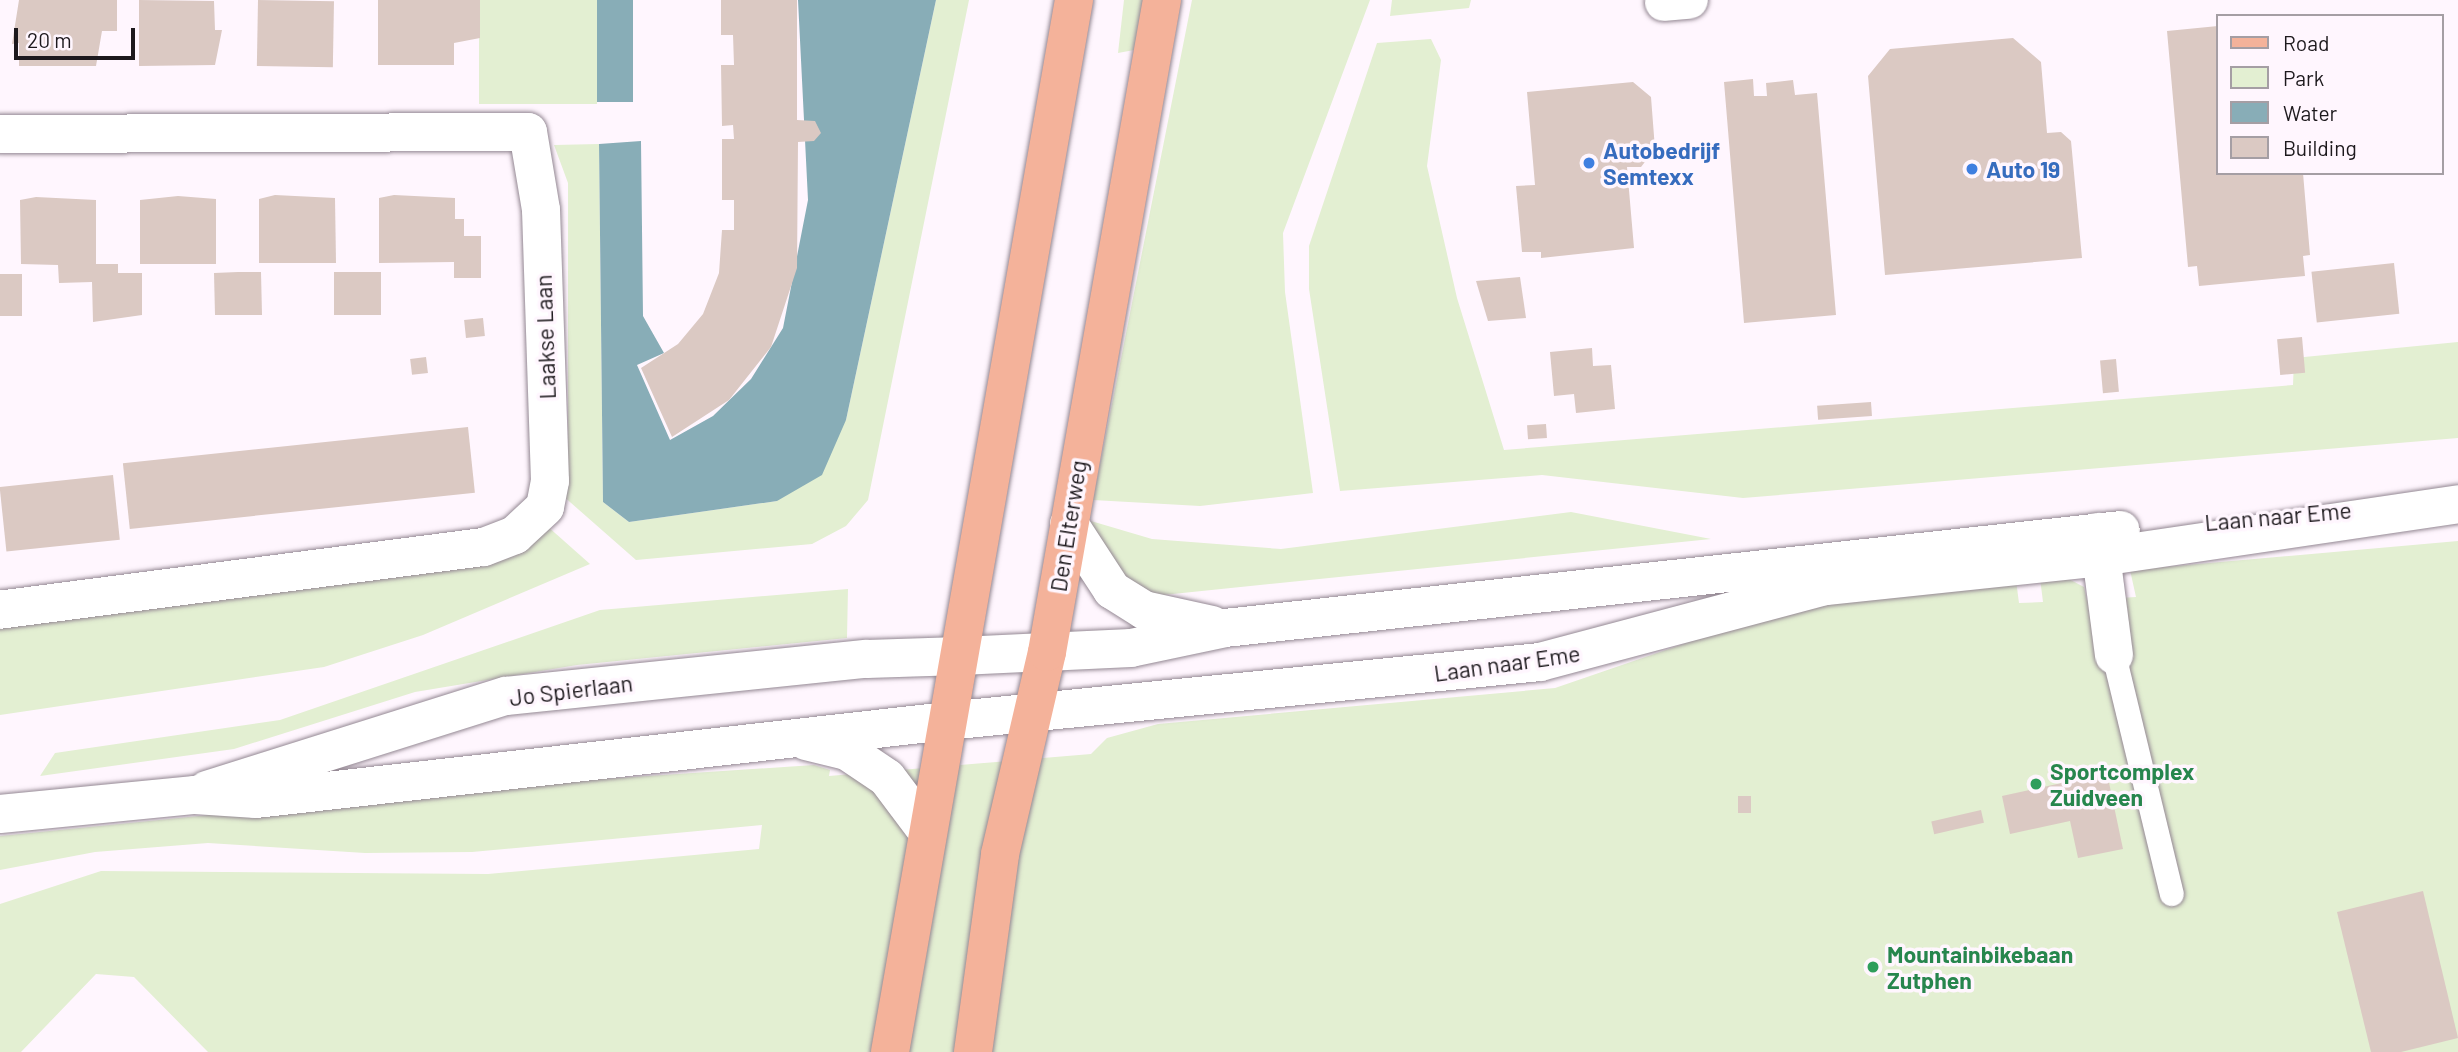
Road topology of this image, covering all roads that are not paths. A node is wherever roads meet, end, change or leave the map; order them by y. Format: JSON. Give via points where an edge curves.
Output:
{"nodes":[{"id":1,"x":1074,"y":0,"type":"edge"},
{"id":2,"x":1162,"y":0,"type":"edge"},
{"id":3,"x":0,"y":134,"type":"edge"},
{"id":4,"x":2458,"y":501,"type":"edge"},
{"id":5,"x":1069,"y":524,"type":"junction"},
{"id":6,"x":2099,"y":545,"type":"junction"},
{"id":7,"x":0,"y":611,"type":"edge"},
{"id":8,"x":1225,"y":628,"type":"junction"},
{"id":9,"x":1046,"y":652,"type":"junction"},
{"id":10,"x":2114,"y":655,"type":"joint"},
{"id":11,"x":960,"y":656,"type":"junction"},
{"id":12,"x":1034,"y":712,"type":"junction"},
{"id":13,"x":947,"y":721,"type":"junction"},
{"id":14,"x":783,"y":735,"type":"junction"},
{"id":15,"x":195,"y":795,"type":"junction"},
{"id":16,"x":0,"y":814,"type":"edge"},
{"id":17,"x":926,"y":830,"type":"junction"},
{"id":18,"x":2172,"y":894,"type":"dead end"},
{"id":19,"x":890,"y":1052,"type":"edge"},
{"id":20,"x":974,"y":1052,"type":"edge"}],
"edges":[{"from":1,"to":11,"type":"main road"},
{"from":2,"to":5,"type":"main road","name":"Den Elterweg"},
{"from":3,"to":7,"type":"street","name":"Laakse Laan","via":[[528,132],[541,210],[550,481],[545,507],[515,535],[483,547]]},
{"from":4,"to":6,"type":"street","name":"Laan naar Eme"},
{"from":5,"to":8,"type":"street","name":"Laan naar Eme","via":[[1112,590],[1144,610]]},
{"from":5,"to":9,"type":"main road","name":"Den Elterweg"},
{"from":6,"to":8,"type":"street","name":"Laan naar Eme"},
{"from":6,"to":10,"type":"street"},
{"from":6,"to":12,"type":"street","name":"Laan naar Eme","via":[[1826,586],[1540,662]]},
{"from":8,"to":9,"type":"street","name":"Laan naar Eme","via":[[1131,649]]},
{"from":9,"to":11,"type":"street","name":"Laan naar Eme"},
{"from":9,"to":12,"type":"main road","name":"Den Elterweg"},
{"from":10,"to":18,"type":"lane"},
{"from":11,"to":13,"type":"main road"},
{"from":11,"to":15,"type":"street","name":"Jo Spierlaan","via":[[867,659],[506,696]]},
{"from":12,"to":13,"type":"street","name":"Laan naar Eme"},
{"from":12,"to":20,"type":"main road","name":"Den Elterweg","via":[[1000,854]]},
{"from":13,"to":14,"type":"street","name":"Jo Spierlaan"},
{"from":13,"to":17,"type":"main road"},
{"from":14,"to":15,"type":"street","name":"Jo Spierlaan","via":[[256,799]]},
{"from":14,"to":17,"type":"street","name":"Jo Spierlaan","via":[[847,751],[887,778]]},
{"from":15,"to":16,"type":"street","name":"Jo Spierlaan"},
{"from":17,"to":19,"type":"main road"}]}
